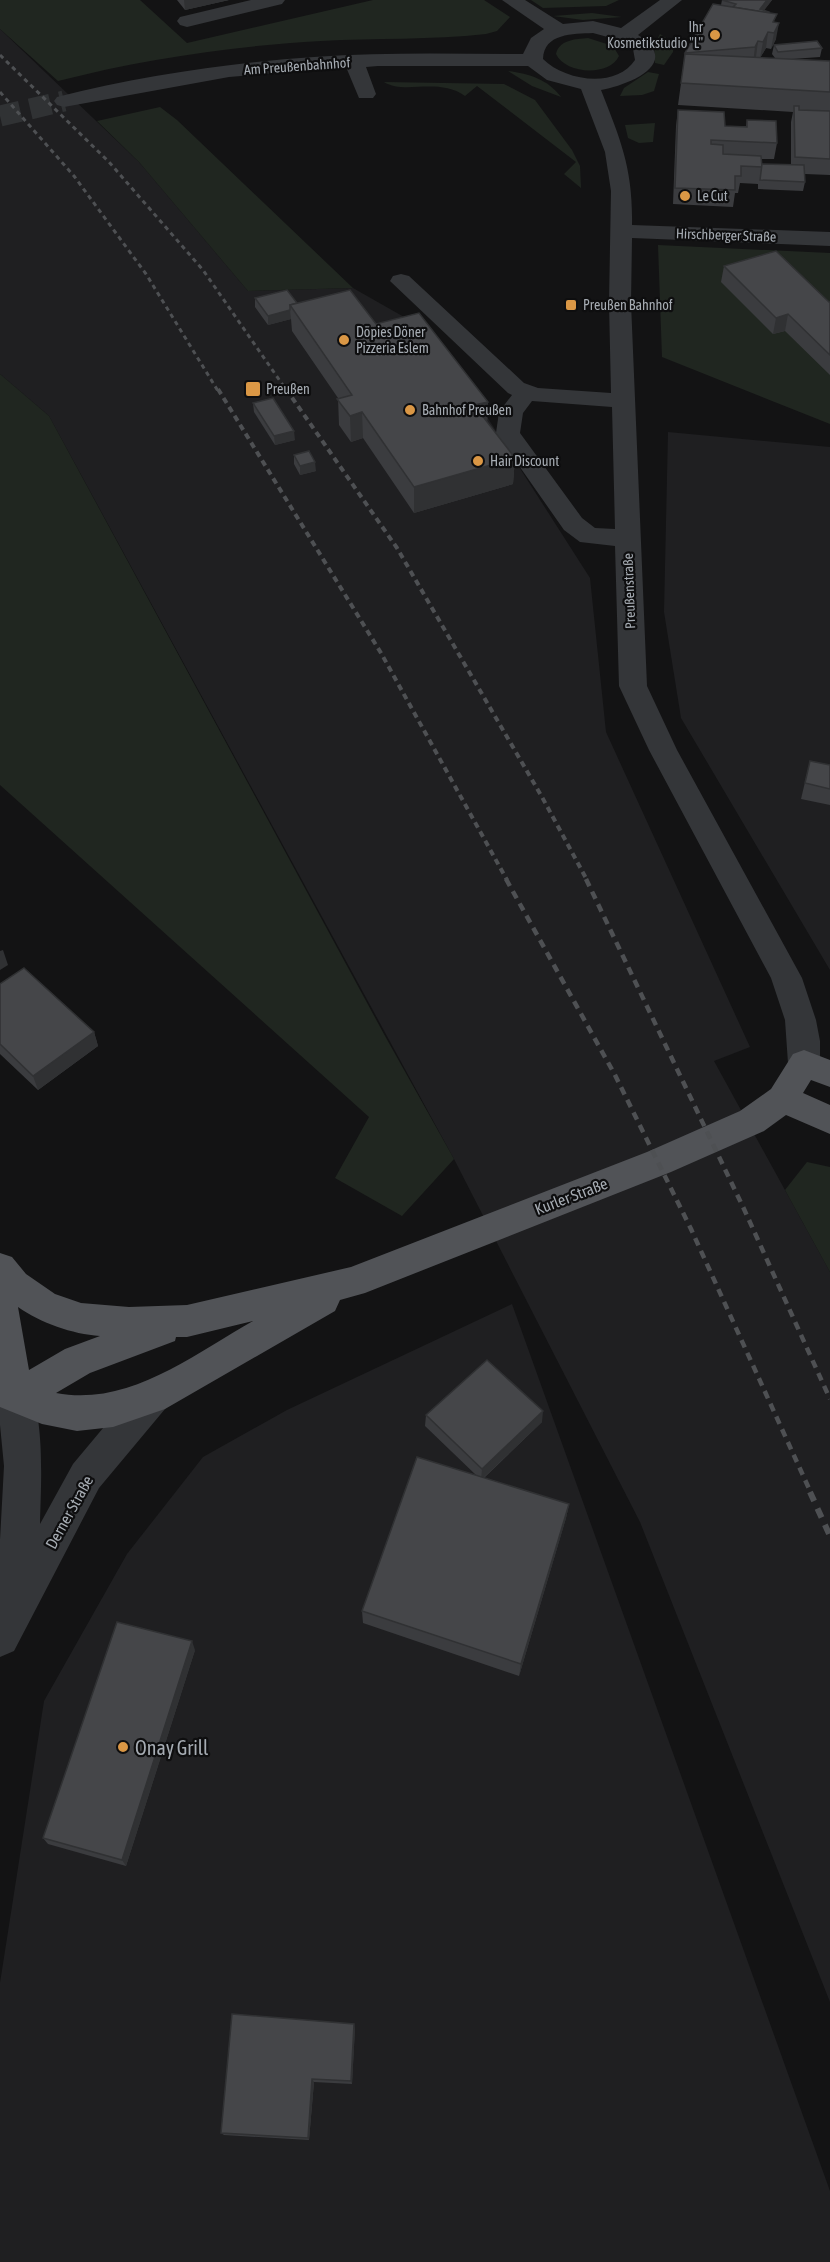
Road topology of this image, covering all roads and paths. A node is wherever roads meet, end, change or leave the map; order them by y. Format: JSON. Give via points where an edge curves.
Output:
{"nodes":[{"id":1,"x":275,"y":0,"type":"edge"},
{"id":2,"x":512,"y":0,"type":"edge"},
{"id":3,"x":672,"y":0,"type":"edge"},
{"id":4,"x":187,"y":21,"type":"dead end"},
{"id":5,"x":559,"y":30,"type":"junction"},
{"id":6,"x":625,"y":35,"type":"junction"},
{"id":7,"x":533,"y":60,"type":"junction"},
{"id":8,"x":354,"y":61,"type":"junction"},
{"id":9,"x":589,"y":84,"type":"junction"},
{"id":10,"x":366,"y":94,"type":"dead end"},
{"id":11,"x":64,"y":101,"type":"tunnel mouth"},
{"id":12,"x":623,"y":231,"type":"junction"},
{"id":13,"x":830,"y":239,"type":"edge"},
{"id":14,"x":401,"y":281,"type":"dead end"},
{"id":15,"x":526,"y":393,"type":"junction"},
{"id":16,"x":624,"y":400,"type":"junction"},
{"id":17,"x":627,"y":538,"type":"junction"},
{"id":18,"x":817,"y":1069,"type":"edge"},
{"id":19,"x":783,"y":1099,"type":"junction"},
{"id":20,"x":830,"y":1120,"type":"edge"},
{"id":21,"x":0,"y":1268,"type":"edge"},
{"id":22,"x":353,"y":1282,"type":"junction"},
{"id":23,"x":0,"y":1306,"type":"edge"},
{"id":24,"x":187,"y":1321,"type":"junction"},
{"id":25,"x":152,"y":1397,"type":"junction"},
{"id":26,"x":5,"y":1398,"type":"edge"},
{"id":27,"x":0,"y":1619,"type":"edge"},
{"id":28,"x":0,"y":1636,"type":"edge"}],
"edges":[{"from":1,"to":4,"type":"street"},
{"from":2,"to":5,"type":"street"},
{"from":3,"to":6,"type":"street"},
{"from":5,"to":6,"type":"street","via":[[593,27]]},
{"from":5,"to":7,"type":"street","via":[[536,43]]},
{"from":6,"to":9,"type":"street","via":[[638,43],[645,62],[626,78]]},
{"from":7,"to":8,"type":"street","name":"Am Preußenbahnhof"},
{"from":7,"to":9,"type":"street","via":[[559,79]]},
{"from":8,"to":10,"type":"street"},
{"from":8,"to":11,"type":"street","name":"Am Preußenbahnhof","via":[[200,74]]},
{"from":9,"to":12,"type":"street","name":"Preußenstraße","via":[[615,152],[622,191]]},
{"from":12,"to":13,"type":"street","name":"Hirschberger Straße"},
{"from":12,"to":16,"type":"street","name":"Preußenstraße","via":[[620,303]]},
{"from":14,"to":15,"type":"street"},
{"from":15,"to":16,"type":"street"},
{"from":15,"to":17,"type":"street","via":[[511,412],[508,433],[573,524],[589,536]]},
{"from":16,"to":17,"type":"street","name":"Preußenstraße"},
{"from":17,"to":18,"type":"street","name":"Preußenstraße","via":[[633,686],[664,754],[772,948],[797,1005]]},
{"from":18,"to":19,"type":"main road","name":"Kurler Straße"},
{"from":19,"to":20,"type":"main road"},
{"from":19,"to":22,"type":"main road","name":"Kurler Straße","via":[[752,1121],[659,1162]]},
{"from":21,"to":24,"type":"main road","name":"Kurler Straße","via":[[15,1285],[43,1305],[81,1319],[129,1323]]},
{"from":22,"to":24,"type":"main road","name":"Kurler Straße"},
{"from":22,"to":25,"type":"main road","name":"Kurler Straße"},
{"from":23,"to":26,"type":"main road"},
{"from":24,"to":26,"type":"main road","via":[[78,1361]]},
{"from":25,"to":26,"type":"main road","name":"Kurler Straße","via":[[113,1410],[77,1414]]},
{"from":25,"to":28,"type":"street","name":"Derner Straße","via":[[87,1476]]},
{"from":26,"to":27,"type":"street","name":"Derner Straße","via":[[23,1466],[21,1532]]}]}
